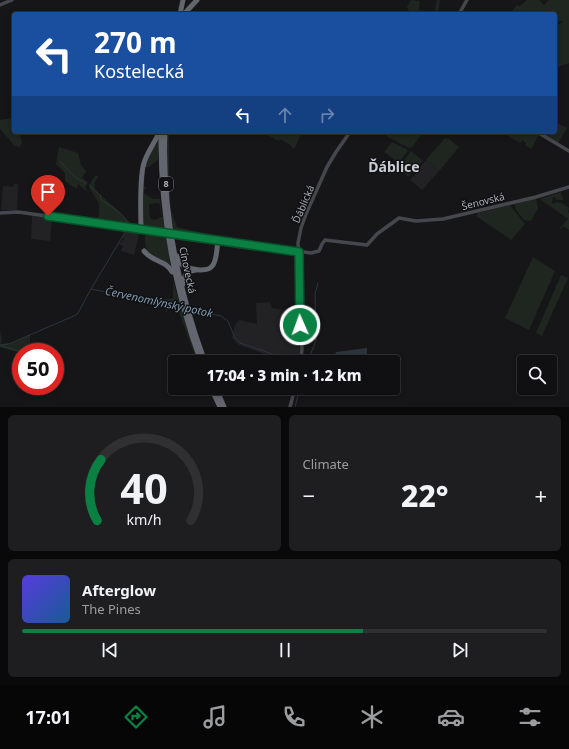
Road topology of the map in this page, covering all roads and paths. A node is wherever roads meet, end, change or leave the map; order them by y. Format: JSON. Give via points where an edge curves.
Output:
{"nodes":[{"id":1,"x":12,"y":0,"type":"edge"},
{"id":2,"x":180,"y":0,"type":"edge"},
{"id":3,"x":183,"y":0,"type":"edge"},
{"id":4,"x":196,"y":0,"type":"edge"},
{"id":5,"x":467,"y":0,"type":"edge"},
{"id":6,"x":0,"y":5,"type":"edge"},
{"id":7,"x":177,"y":12,"type":"edge"},
{"id":8,"x":180,"y":12,"type":"edge"},
{"id":9,"x":186,"y":12,"type":"edge"},
{"id":10,"x":460,"y":12,"type":"edge"},
{"id":11,"x":159,"y":134,"type":"edge"},
{"id":12,"x":160,"y":134,"type":"edge"},
{"id":13,"x":165,"y":134,"type":"edge"},
{"id":14,"x":349,"y":134,"type":"edge"},
{"id":15,"x":540,"y":134,"type":"edge"},
{"id":16,"x":569,"y":151,"type":"edge"},
{"id":17,"x":569,"y":187,"type":"edge"},
{"id":18,"x":0,"y":213,"type":"edge"},
{"id":19,"x":142,"y":229,"type":"junction"},
{"id":20,"x":218,"y":240,"type":"junction"},
{"id":21,"x":144,"y":251,"type":"dead end"},
{"id":22,"x":174,"y":252,"type":"junction"},
{"id":23,"x":299,"y":252,"type":"junction"},
{"id":24,"x":199,"y":270,"type":"junction"},
{"id":25,"x":176,"y":280,"type":"junction"},
{"id":26,"x":182,"y":289,"type":"junction"},
{"id":27,"x":185,"y":309,"type":"junction"},
{"id":28,"x":199,"y":355,"type":"edge"},
{"id":29,"x":202,"y":355,"type":"edge"},
{"id":30,"x":302,"y":355,"type":"edge"},
{"id":31,"x":214,"y":395,"type":"edge"},
{"id":32,"x":219,"y":395,"type":"edge"},
{"id":33,"x":293,"y":395,"type":"edge"},
{"id":34,"x":220,"y":407,"type":"edge"},
{"id":35,"x":225,"y":407,"type":"edge"},
{"id":36,"x":290,"y":407,"type":"edge"}],
"edges":[{"from":1,"to":6,"type":"main road"},
{"from":2,"to":7,"type":"highway"},
{"from":3,"to":8,"type":"highway"},
{"from":4,"to":9,"type":"highway"},
{"from":5,"to":10,"type":"main road"},
{"from":11,"to":19,"type":"highway","via":[[142,169]]},
{"from":12,"to":25,"type":"highway","name":"Cínovecká","number":"8","via":[[164,205]]},
{"from":13,"to":22,"type":"highway","name":"Cínovecká","number":"8","via":[[167,195]]},
{"from":14,"to":23,"type":"main road","name":"Ďáblická","via":[[328,167],[306,214],[299,238]]},
{"from":15,"to":16,"type":"main road"},
{"from":17,"to":23,"type":"main road","name":"Šenovská","via":[[444,219],[416,222],[400,218],[379,232],[367,245],[326,240],[317,252]]},
{"from":18,"to":19,"type":"main road","via":[[18,212]]},
{"from":19,"to":20,"type":"main road","bridge":true},
{"from":20,"to":23,"type":"main road"},
{"from":20,"to":24,"type":"highway","via":[[213,265],[208,269]]},
{"from":21,"to":25,"type":"highway","via":[[150,258],[168,265]]},
{"from":22,"to":24,"type":"highway","via":[[182,265]]},
{"from":22,"to":26,"type":"highway","name":"Cínovecká","number":"8"},
{"from":23,"to":30,"type":"main road","name":"Ďáblická"},
{"from":24,"to":26,"type":"highway","via":[[191,270],[185,275]]},
{"from":25,"to":27,"type":"highway","name":"Cínovecká","number":"8"},
{"from":26,"to":27,"type":"highway","name":"Cínovecká","number":"8"},
{"from":27,"to":28,"type":"highway","name":"Cínovecká","number":"8"},
{"from":27,"to":29,"type":"highway","name":"Cínovecká","number":"8"},
{"from":31,"to":34,"type":"highway"},
{"from":32,"to":35,"type":"highway"},
{"from":33,"to":36,"type":"main road"}]}
